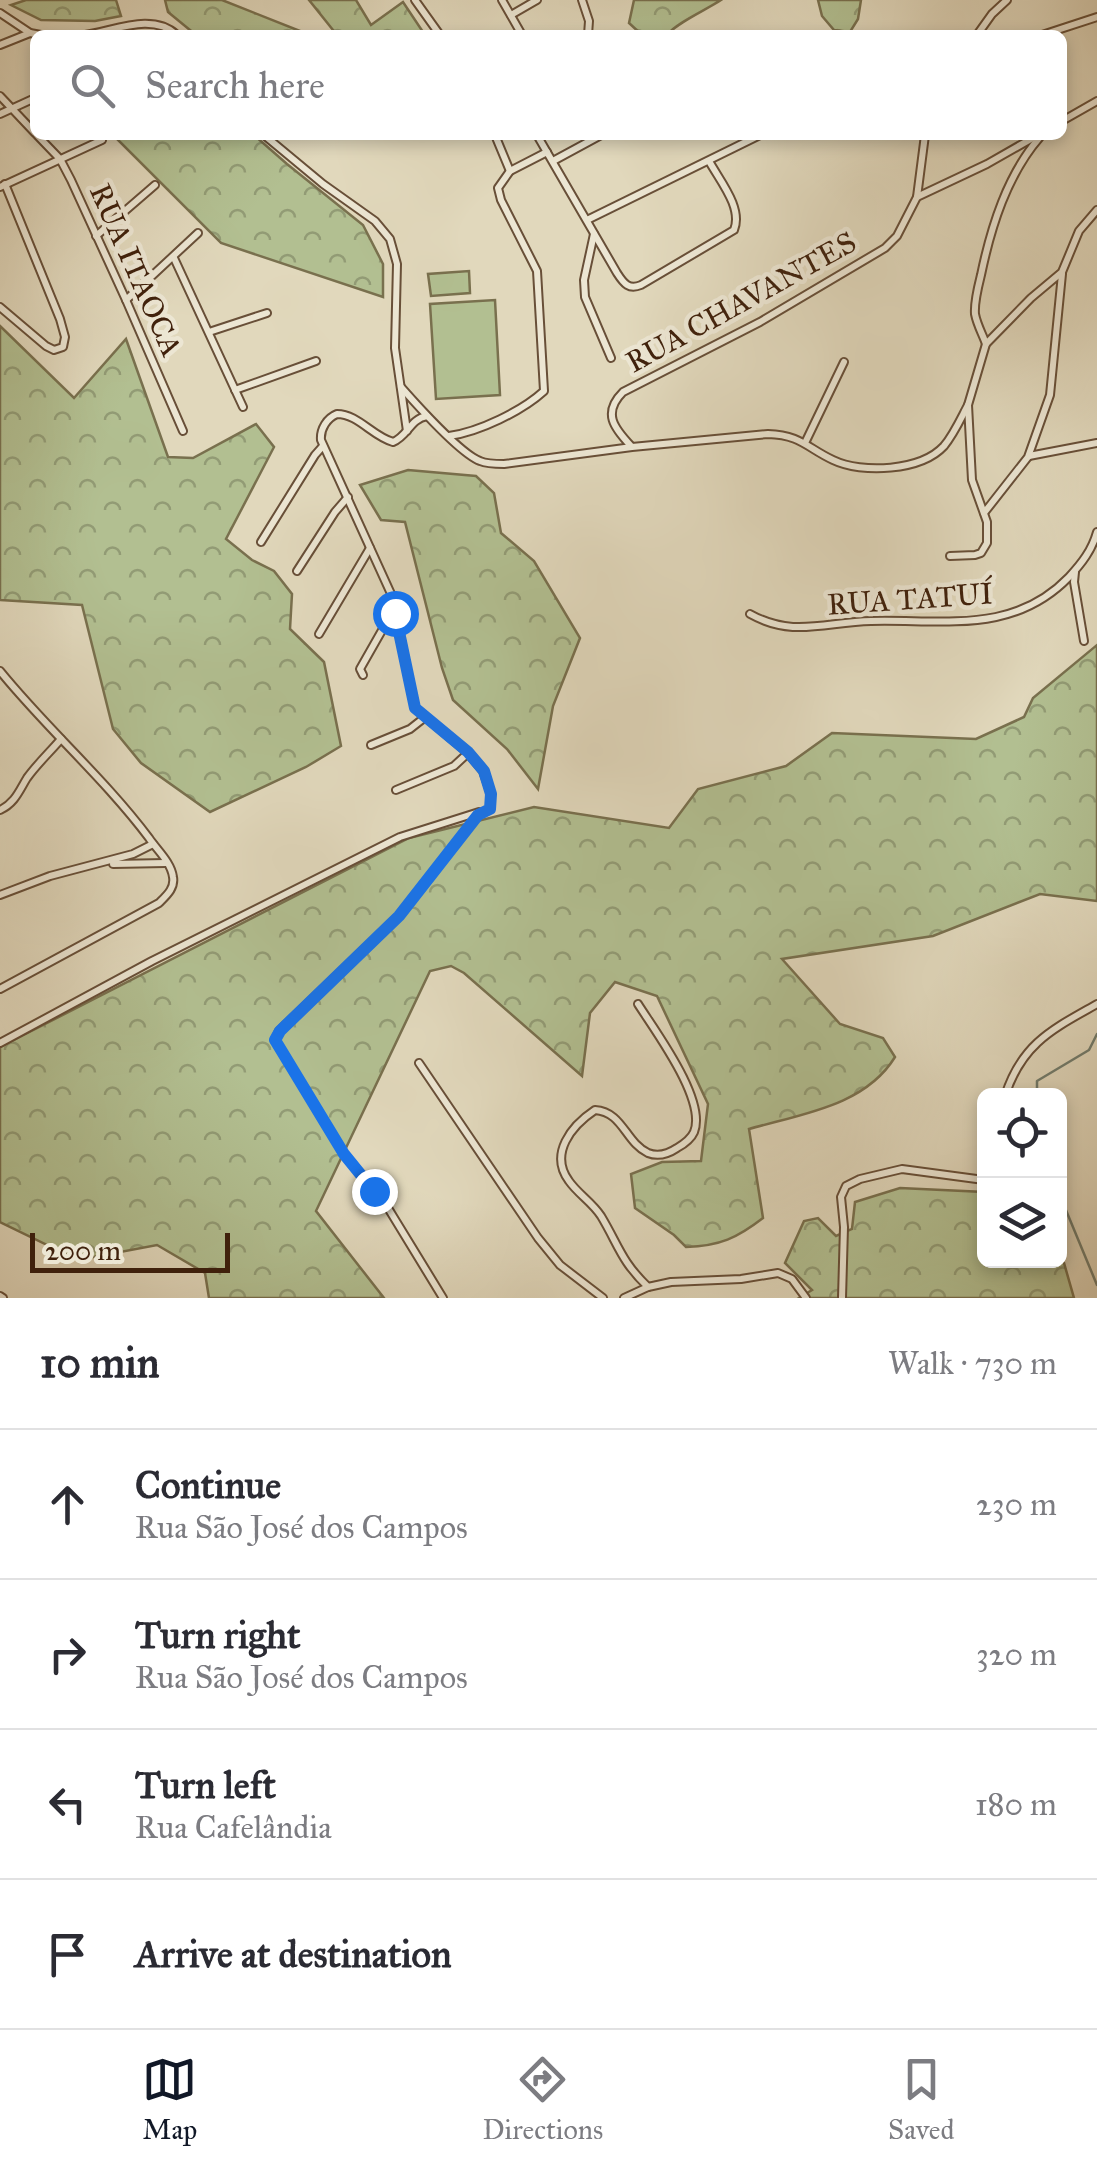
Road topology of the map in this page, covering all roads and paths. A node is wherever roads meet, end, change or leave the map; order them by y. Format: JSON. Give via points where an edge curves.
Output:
{"nodes":[{"id":1,"x":415,"y":0,"type":"edge"},
{"id":2,"x":502,"y":0,"type":"edge"},
{"id":3,"x":538,"y":0,"type":"edge"},
{"id":4,"x":582,"y":0,"type":"edge"},
{"id":5,"x":1007,"y":0,"type":"edge"},
{"id":6,"x":0,"y":14,"type":"edge"},
{"id":7,"x":511,"y":15,"type":"junction"},
{"id":8,"x":1097,"y":17,"type":"edge"},
{"id":9,"x":111,"y":30,"type":"edge"},
{"id":10,"x":169,"y":30,"type":"edge"},
{"id":11,"x":436,"y":30,"type":"edge"},
{"id":12,"x":519,"y":30,"type":"edge"},
{"id":13,"x":588,"y":30,"type":"edge"},
{"id":14,"x":981,"y":30,"type":"edge"},
{"id":15,"x":1057,"y":30,"type":"edge"},
{"id":16,"x":30,"y":33,"type":"joint"},
{"id":17,"x":0,"y":45,"type":"edge"},
{"id":18,"x":0,"y":96,"type":"edge"},
{"id":19,"x":30,"y":100,"type":"edge"},
{"id":20,"x":1097,"y":101,"type":"edge"},
{"id":21,"x":11,"y":109,"type":"junction"},
{"id":22,"x":0,"y":114,"type":"edge"},
{"id":23,"x":1067,"y":118,"type":"edge"},
{"id":24,"x":30,"y":128,"type":"edge"},
{"id":25,"x":42,"y":140,"type":"edge"},
{"id":26,"x":102,"y":140,"type":"dead end"},
{"id":27,"x":270,"y":140,"type":"edge"},
{"id":28,"x":497,"y":140,"type":"edge"},
{"id":29,"x":540,"y":140,"type":"edge"},
{"id":30,"x":592,"y":140,"type":"edge"},
{"id":31,"x":751,"y":140,"type":"edge"},
{"id":32,"x":924,"y":140,"type":"edge"},
{"id":33,"x":1031,"y":140,"type":"edge"},
{"id":34,"x":1036,"y":140,"type":"edge"},
{"id":35,"x":547,"y":152,"type":"junction"},
{"id":36,"x":60,"y":158,"type":"junction"},
{"id":37,"x":553,"y":162,"type":"junction"},
{"id":38,"x":709,"y":162,"type":"junction"},
{"id":39,"x":510,"y":171,"type":"junction"},
{"id":40,"x":2,"y":186,"type":"edge"},
{"id":41,"x":155,"y":186,"type":"dead end"},
{"id":42,"x":917,"y":197,"type":"junction"},
{"id":43,"x":1097,"y":210,"type":"edge"},
{"id":44,"x":588,"y":220,"type":"junction"},
{"id":45,"x":594,"y":232,"type":"junction"},
{"id":46,"x":198,"y":234,"type":"dead end"},
{"id":47,"x":96,"y":236,"type":"junction"},
{"id":48,"x":174,"y":258,"type":"junction"},
{"id":49,"x":1062,"y":272,"type":"junction"},
{"id":50,"x":126,"y":300,"type":"junction"},
{"id":51,"x":0,"y":307,"type":"edge"},
{"id":52,"x":267,"y":313,"type":"dead end"},
{"id":53,"x":209,"y":332,"type":"junction"},
{"id":54,"x":986,"y":344,"type":"junction"},
{"id":55,"x":610,"y":358,"type":"dead end"},
{"id":56,"x":316,"y":362,"type":"dead end"},
{"id":57,"x":844,"y":362,"type":"dead end"},
{"id":58,"x":401,"y":387,"type":"junction"},
{"id":59,"x":235,"y":390,"type":"junction"},
{"id":60,"x":968,"y":405,"type":"junction"},
{"id":61,"x":242,"y":407,"type":"dead end"},
{"id":62,"x":427,"y":416,"type":"junction"},
{"id":63,"x":407,"y":430,"type":"junction"},
{"id":64,"x":183,"y":431,"type":"dead end"},
{"id":65,"x":449,"y":436,"type":"junction"},
{"id":66,"x":805,"y":442,"type":"junction"},
{"id":67,"x":1097,"y":443,"type":"edge"},
{"id":68,"x":324,"y":446,"type":"junction"},
{"id":69,"x":632,"y":447,"type":"junction"},
{"id":70,"x":1028,"y":457,"type":"junction"},
{"id":71,"x":348,"y":497,"type":"junction"},
{"id":72,"x":984,"y":513,"type":"junction"},
{"id":73,"x":1097,"y":532,"type":"edge"},
{"id":74,"x":261,"y":542,"type":"dead end"},
{"id":75,"x":371,"y":548,"type":"junction"},
{"id":76,"x":950,"y":556,"type":"dead end"},
{"id":77,"x":298,"y":570,"type":"dead end"},
{"id":78,"x":1075,"y":570,"type":"junction"},
{"id":79,"x":395,"y":613,"type":"junction"},
{"id":80,"x":750,"y":614,"type":"dead end"},
{"id":81,"x":320,"y":634,"type":"dead end"},
{"id":82,"x":380,"y":634,"type":"junction"},
{"id":83,"x":399,"y":634,"type":"junction"},
{"id":84,"x":1084,"y":641,"type":"dead end"},
{"id":85,"x":0,"y":671,"type":"edge"},
{"id":86,"x":363,"y":675,"type":"dead end"},
{"id":87,"x":424,"y":718,"type":"junction"},
{"id":88,"x":61,"y":739,"type":"junction"},
{"id":89,"x":371,"y":745,"type":"dead end"},
{"id":90,"x":468,"y":752,"type":"junction"},
{"id":91,"x":396,"y":790,"type":"dead end"},
{"id":92,"x":490,"y":809,"type":"junction"},
{"id":93,"x":0,"y":810,"type":"edge"},
{"id":94,"x":152,"y":844,"type":"junction"},
{"id":95,"x":102,"y":864,"type":"junction"},
{"id":96,"x":168,"y":864,"type":"junction"},
{"id":97,"x":0,"y":895,"type":"edge"},
{"id":98,"x":0,"y":988,"type":"edge"},
{"id":99,"x":638,"y":1004,"type":"dead end"},
{"id":100,"x":1097,"y":1004,"type":"edge"},
{"id":101,"x":0,"y":1043,"type":"edge"},
{"id":102,"x":419,"y":1062,"type":"dead end"},
{"id":103,"x":1009,"y":1088,"type":"edge"},
{"id":104,"x":977,"y":1179,"type":"edge"},
{"id":105,"x":648,"y":1287,"type":"junction"},
{"id":106,"x":443,"y":1298,"type":"edge"},
{"id":107,"x":603,"y":1298,"type":"edge"},
{"id":108,"x":624,"y":1298,"type":"edge"},
{"id":109,"x":806,"y":1298,"type":"edge"},
{"id":110,"x":842,"y":1298,"type":"edge"}],
"edges":[{"from":1,"to":11,"type":"street"},
{"from":2,"to":7,"type":"street"},
{"from":3,"to":7,"type":"street"},
{"from":4,"to":13,"type":"street"},
{"from":5,"to":14,"type":"street"},
{"from":6,"to":16,"type":"street"},
{"from":7,"to":12,"type":"street"},
{"from":8,"to":15,"type":"street"},
{"from":9,"to":10,"type":"street","via":[[148,23]]},
{"from":16,"to":17,"type":"street"},
{"from":18,"to":21,"type":"street","name":"RUA ITAOCA"},
{"from":19,"to":21,"type":"street"},
{"from":20,"to":23,"type":"street"},
{"from":21,"to":22,"type":"street"},
{"from":21,"to":24,"type":"street","name":"RUA ITAOCA"},
{"from":25,"to":36,"type":"street","name":"RUA ITAOCA"},
{"from":26,"to":36,"type":"street"},
{"from":27,"to":58,"type":"street","via":[[390,239],[397,264]]},
{"from":28,"to":39,"type":"street"},
{"from":29,"to":35,"type":"street"},
{"from":30,"to":37,"type":"street"},
{"from":31,"to":38,"type":"street"},
{"from":32,"to":42,"type":"street","name":"RUA CHAVANTES"},
{"from":33,"to":42,"type":"street"},
{"from":34,"to":54,"type":"street","via":[[988,240],[975,312]]},
{"from":35,"to":37,"type":"street"},
{"from":35,"to":39,"type":"street"},
{"from":36,"to":40,"type":"street"},
{"from":36,"to":47,"type":"street","name":"RUA ITAOCA"},
{"from":37,"to":44,"type":"street"},
{"from":38,"to":44,"type":"street"},
{"from":38,"to":45,"type":"street","via":[[737,213],[729,234],[631,288]]},
{"from":39,"to":65,"type":"street","via":[[498,188],[537,271],[544,391],[486,426]]},
{"from":40,"to":51,"type":"street","via":[[60,318],[63,347],[46,346]]},
{"from":41,"to":47,"type":"street"},
{"from":42,"to":69,"type":"street","name":"RUA CHAVANTES","via":[[885,248],[623,392],[612,406],[613,421]]},
{"from":43,"to":49,"type":"street","via":[[1079,231]]},
{"from":44,"to":45,"type":"street"},
{"from":45,"to":55,"type":"street","via":[[584,287]]},
{"from":46,"to":48,"type":"street"},
{"from":47,"to":50,"type":"street","name":"RUA ITAOCA"},
{"from":48,"to":50,"type":"street"},
{"from":48,"to":53,"type":"street"},
{"from":49,"to":54,"type":"street"},
{"from":49,"to":70,"type":"street","via":[[1050,395]]},
{"from":50,"to":64,"type":"street","name":"RUA ITAOCA"},
{"from":52,"to":53,"type":"street"},
{"from":53,"to":59,"type":"street"},
{"from":54,"to":60,"type":"street"},
{"from":56,"to":59,"type":"street"},
{"from":57,"to":66,"type":"street"},
{"from":58,"to":62,"type":"street"},
{"from":58,"to":63,"type":"street"},
{"from":59,"to":61,"type":"street"},
{"from":60,"to":66,"type":"street","via":[[943,447],[902,467],[849,466]]},
{"from":60,"to":72,"type":"street","via":[[972,480]]},
{"from":62,"to":63,"type":"street"},
{"from":62,"to":65,"type":"street"},
{"from":63,"to":68,"type":"street","via":[[388,441],[349,415],[336,414],[321,432]]},
{"from":65,"to":69,"type":"street","via":[[473,458],[504,464]]},
{"from":66,"to":69,"type":"street","via":[[768,434]]},
{"from":67,"to":70,"type":"street"},
{"from":68,"to":71,"type":"street"},
{"from":68,"to":74,"type":"street"},
{"from":70,"to":72,"type":"street"},
{"from":71,"to":75,"type":"street"},
{"from":71,"to":77,"type":"street"},
{"from":72,"to":76,"type":"street","via":[[984,548]]},
{"from":73,"to":78,"type":"street","name":"RUA TATUÍ"},
{"from":75,"to":79,"type":"street"},
{"from":75,"to":81,"type":"street"},
{"from":78,"to":80,"type":"street","name":"RUA TATUÍ","via":[[1028,608],[988,619],[808,628],[778,626]]},
{"from":78,"to":84,"type":"street"},
{"from":79,"to":82,"type":"street"},
{"from":79,"to":83,"type":"street"},
{"from":82,"to":83,"type":"street"},
{"from":82,"to":86,"type":"street","via":[[360,669]]},
{"from":83,"to":87,"type":"street","via":[[415,708]]},
{"from":85,"to":88,"type":"street"},
{"from":87,"to":89,"type":"street"},
{"from":87,"to":90,"type":"street"},
{"from":88,"to":93,"type":"street"},
{"from":88,"to":94,"type":"street"},
{"from":90,"to":91,"type":"street","via":[[454,766]]},
{"from":90,"to":92,"type":"street","via":[[488,779]]},
{"from":92,"to":101,"type":"street","via":[[400,837]]},
{"from":92,"to":106,"type":"street","via":[[478,815],[399,916],[275,1040]]},
{"from":94,"to":95,"type":"street"},
{"from":94,"to":96,"type":"street"},
{"from":95,"to":96,"type":"street"},
{"from":95,"to":97,"type":"street"},
{"from":96,"to":98,"type":"street","via":[[174,881],[159,902]]},
{"from":99,"to":105,"type":"street","via":[[688,1091],[693,1135],[672,1152],[649,1154],[612,1114],[594,1110],[567,1135],[560,1160],[569,1182],[598,1211],[624,1261]]},
{"from":100,"to":103,"type":"street","via":[[1042,1036]]},
{"from":102,"to":107,"type":"street","via":[[538,1238]]},
{"from":104,"to":110,"type":"street","via":[[902,1169],[846,1186],[840,1197]]},
{"from":105,"to":108,"type":"street"},
{"from":105,"to":109,"type":"street","via":[[778,1273]]}]}
